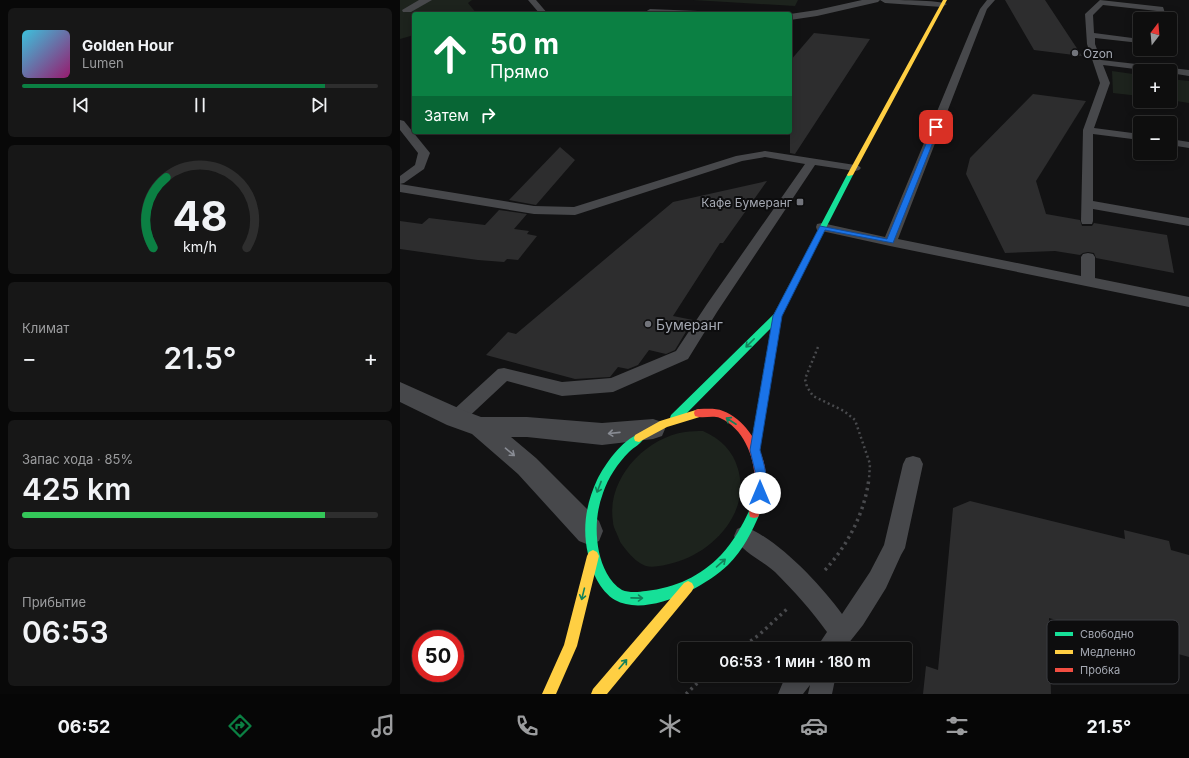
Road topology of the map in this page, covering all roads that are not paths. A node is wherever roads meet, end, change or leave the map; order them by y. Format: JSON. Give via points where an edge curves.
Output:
{"nodes":[{"id":1,"x":427,"y":0,"type":"edge"},
{"id":2,"x":532,"y":0,"type":"edge"},
{"id":3,"x":875,"y":0,"type":"edge"},
{"id":4,"x":885,"y":0,"type":"edge"},
{"id":5,"x":991,"y":0,"type":"edge"},
{"id":6,"x":943,"y":2,"type":"edge"},
{"id":7,"x":402,"y":11,"type":"edge"},
{"id":8,"x":542,"y":12,"type":"edge"},
{"id":9,"x":1161,"y":12,"type":"edge"},
{"id":10,"x":792,"y":17,"type":"edge"},
{"id":11,"x":1091,"y":35,"type":"junction"},
{"id":12,"x":1133,"y":40,"type":"edge"},
{"id":13,"x":1098,"y":62,"type":"junction"},
{"id":14,"x":1189,"y":73,"type":"edge"},
{"id":15,"x":400,"y":123,"type":"edge"},
{"id":16,"x":1088,"y":130,"type":"junction"},
{"id":17,"x":1133,"y":137,"type":"edge"},
{"id":18,"x":1177,"y":143,"type":"edge"},
{"id":19,"x":1189,"y":145,"type":"edge"},
{"id":20,"x":812,"y":162,"type":"junction"},
{"id":21,"x":855,"y":168,"type":"junction"},
{"id":22,"x":400,"y":181,"type":"edge"},
{"id":23,"x":400,"y":188,"type":"edge"},
{"id":24,"x":1087,"y":204,"type":"junction"},
{"id":25,"x":1087,"y":221,"type":"dead end"},
{"id":26,"x":1189,"y":222,"type":"edge"},
{"id":27,"x":822,"y":227,"type":"junction"},
{"id":28,"x":890,"y":242,"type":"junction"},
{"id":29,"x":1088,"y":257,"type":"dead end"},
{"id":30,"x":1088,"y":281,"type":"junction"},
{"id":31,"x":1189,"y":302,"type":"edge"},
{"id":32,"x":777,"y":316,"type":"junction"},
{"id":33,"x":400,"y":391,"type":"edge"},
{"id":34,"x":456,"y":418,"type":"junction"},
{"id":35,"x":675,"y":418,"type":"junction"},
{"id":36,"x":481,"y":427,"type":"junction"},
{"id":37,"x":653,"y":429,"type":"junction"},
{"id":38,"x":755,"y":450,"type":"junction"},
{"id":39,"x":913,"y":464,"type":"dead end"},
{"id":40,"x":589,"y":531,"type":"junction"},
{"id":41,"x":744,"y":536,"type":"junction"},
{"id":42,"x":593,"y":556,"type":"junction"},
{"id":43,"x":689,"y":586,"type":"junction"},
{"id":44,"x":831,"y":642,"type":"edge"},
{"id":45,"x":834,"y":642,"type":"edge"},
{"id":46,"x":796,"y":682,"type":"edge"},
{"id":47,"x":823,"y":682,"type":"edge"},
{"id":48,"x":548,"y":694,"type":"edge"},
{"id":49,"x":598,"y":694,"type":"edge"},
{"id":50,"x":790,"y":694,"type":"edge"},
{"id":51,"x":820,"y":694,"type":"edge"}],
"edges":[{"from":1,"to":7,"type":"street"},
{"from":2,"to":8,"type":"lane"},
{"from":3,"to":10,"type":"street"},
{"from":4,"to":6,"type":"street"},
{"from":5,"to":28,"type":"lane","via":[[976,27]]},
{"from":6,"to":21,"type":"main road"},
{"from":9,"to":11,"type":"lane","via":[[1160,9],[1102,2],[1089,14]]},
{"from":11,"to":12,"type":"lane"},
{"from":11,"to":13,"type":"lane","via":[[1091,44]]},
{"from":13,"to":14,"type":"lane"},
{"from":13,"to":16,"type":"lane","via":[[1106,83]]},
{"from":15,"to":22,"type":"lane","via":[[424,153],[420,167]]},
{"from":16,"to":17,"type":"lane"},
{"from":16,"to":24,"type":"lane"},
{"from":18,"to":19,"type":"lane"},
{"from":20,"to":21,"type":"lane"},
{"from":20,"to":23,"type":"lane","via":[[765,154],[740,158],[575,211],[534,210]]},
{"from":20,"to":34,"type":"lane","via":[[682,355],[612,385],[562,389],[504,374]]},
{"from":21,"to":27,"type":"main road"},
{"from":24,"to":25,"type":"lane"},
{"from":24,"to":26,"type":"lane"},
{"from":27,"to":28,"type":"lane"},
{"from":27,"to":32,"type":"main road"},
{"from":28,"to":30,"type":"lane"},
{"from":29,"to":30,"type":"lane"},
{"from":30,"to":31,"type":"lane"},
{"from":32,"to":35,"type":"main road","one_way":true},
{"from":32,"to":38,"type":"main road"},
{"from":33,"to":34,"type":"street"},
{"from":34,"to":36,"type":"street"},
{"from":35,"to":37,"type":"main road"},
{"from":38,"to":35,"type":"main road","one_way":true,"via":[[745,433],[733,421],[720,414],[699,413]]},
{"from":37,"to":36,"type":"street","one_way":true,"via":[[602,434],[527,427]]},
{"from":36,"to":40,"type":"street","one_way":true,"via":[[527,466]]},
{"from":37,"to":40,"type":"main road","one_way":true,"via":[[632,442],[614,461],[601,482],[592,506]]},
{"from":38,"to":41,"type":"main road","via":[[760,471],[760,493],[754,516]]},
{"from":39,"to":45,"type":"lane","via":[[894,548],[854,618]]},
{"from":40,"to":42,"type":"main road"},
{"from":43,"to":41,"type":"main road","one_way":true,"via":[[711,572],[730,555]]},
{"from":41,"to":44,"type":"lane","via":[[781,562],[820,603]]},
{"from":42,"to":43,"type":"main road","one_way":true,"via":[[603,580],[622,597],[639,600]]},
{"from":42,"to":48,"type":"main road","one_way":true,"via":[[570,646]]},
{"from":49,"to":43,"type":"main road","one_way":true},
{"from":46,"to":50,"type":"lane"},
{"from":47,"to":51,"type":"lane"}]}
